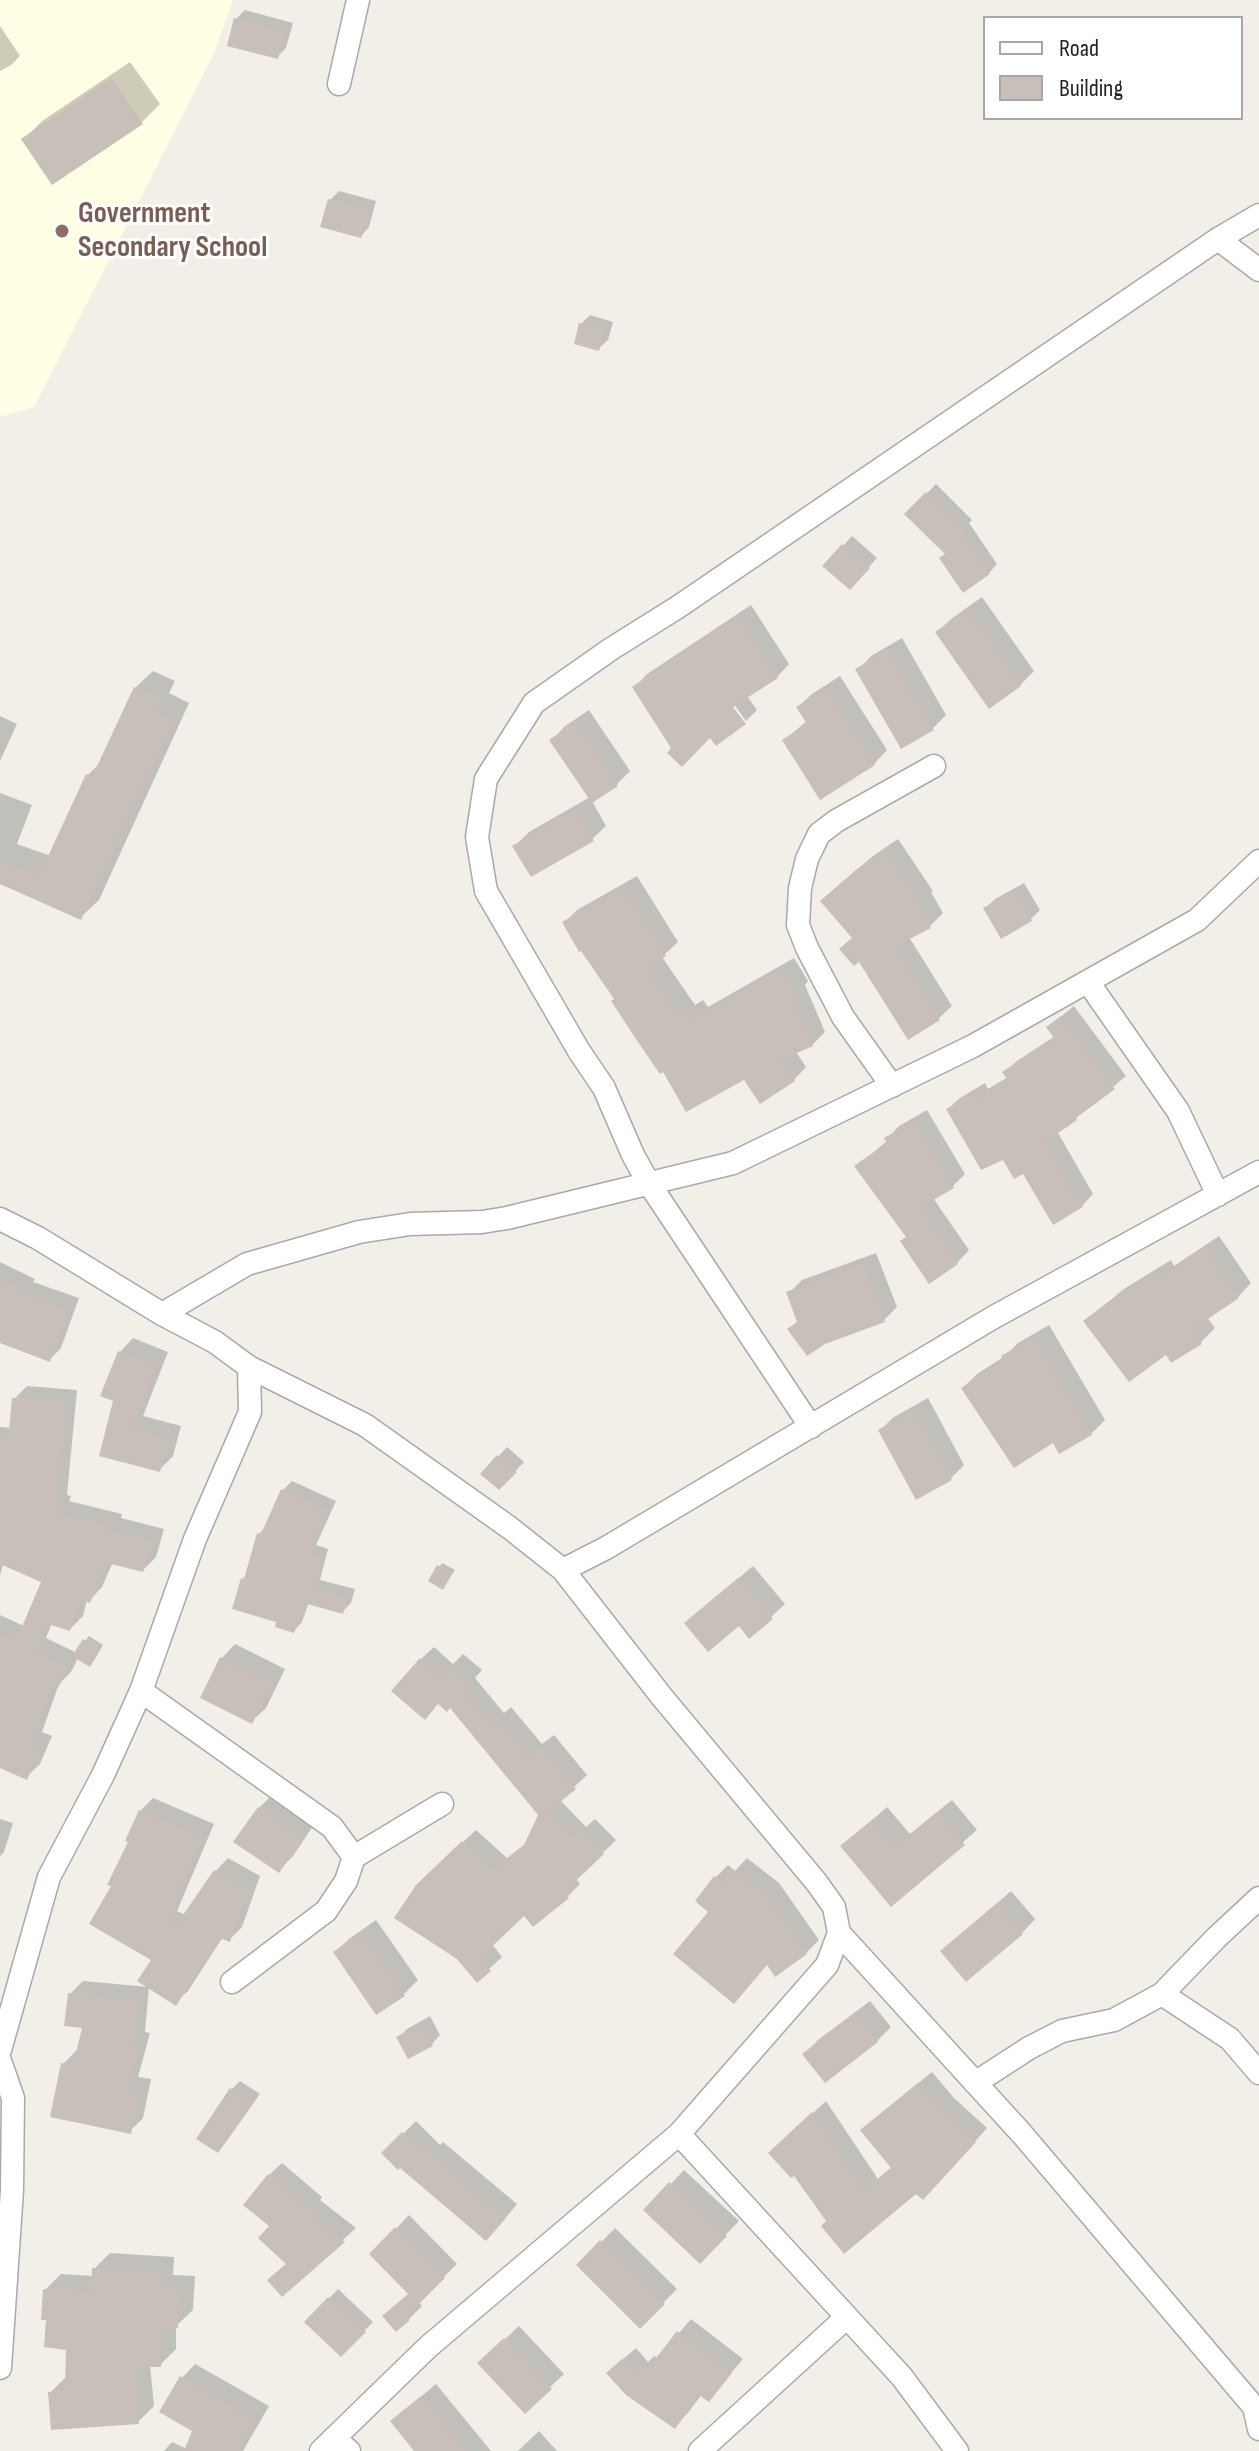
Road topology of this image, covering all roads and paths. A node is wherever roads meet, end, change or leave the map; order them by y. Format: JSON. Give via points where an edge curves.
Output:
{"nodes":[{"id":1,"x":358,"y":0,"type":"edge"},
{"id":2,"x":339,"y":84,"type":"dead end"},
{"id":3,"x":1259,"y":215,"type":"edge"},
{"id":4,"x":1218,"y":239,"type":"junction"},
{"id":5,"x":1259,"y":270,"type":"edge"},
{"id":6,"x":934,"y":766,"type":"dead end"},
{"id":7,"x":1259,"y":861,"type":"edge"},
{"id":8,"x":1088,"y":982,"type":"junction"},
{"id":9,"x":892,"y":1086,"type":"junction"},
{"id":10,"x":1259,"y":1172,"type":"edge"},
{"id":11,"x":648,"y":1182,"type":"junction"},
{"id":12,"x":1218,"y":1195,"type":"junction"},
{"id":13,"x":0,"y":1219,"type":"edge"},
{"id":14,"x":162,"y":1314,"type":"junction"},
{"id":15,"x":249,"y":1367,"type":"junction"},
{"id":16,"x":811,"y":1427,"type":"junction"},
{"id":17,"x":563,"y":1570,"type":"junction"},
{"id":18,"x":141,"y":1691,"type":"junction"},
{"id":19,"x":442,"y":1804,"type":"dead end"},
{"id":20,"x":354,"y":1857,"type":"junction"},
{"id":21,"x":1259,"y":1898,"type":"edge"},
{"id":22,"x":839,"y":1933,"type":"junction"},
{"id":23,"x":232,"y":1982,"type":"dead end"},
{"id":24,"x":1162,"y":1994,"type":"junction"},
{"id":25,"x":0,"y":2050,"type":"edge"},
{"id":26,"x":0,"y":2061,"type":"edge"},
{"id":27,"x":1259,"y":2073,"type":"edge"},
{"id":28,"x":975,"y":2083,"type":"junction"},
{"id":29,"x":679,"y":2134,"type":"junction"},
{"id":30,"x":847,"y":2317,"type":"junction"},
{"id":31,"x":0,"y":2368,"type":"edge"},
{"id":32,"x":1259,"y":2429,"type":"edge"},
{"id":33,"x":335,"y":2447,"type":"edge"},
{"id":34,"x":700,"y":2451,"type":"edge"},
{"id":35,"x":957,"y":2451,"type":"edge"}],
"edges":[{"from":1,"to":2,"type":"street"},
{"from":3,"to":4,"type":"street"},
{"from":4,"to":5,"type":"street"},
{"from":4,"to":11,"type":"street","via":[[534,703],[486,779],[477,837],[486,891],[604,1088]]},
{"from":6,"to":9,"type":"street","via":[[819,834],[800,888],[798,925],[807,948],[843,1017]]},
{"from":7,"to":8,"type":"street","via":[[1197,920]]},
{"from":8,"to":9,"type":"street"},
{"from":8,"to":12,"type":"street","via":[[1178,1111]]},
{"from":9,"to":11,"type":"street","via":[[733,1163]]},
{"from":10,"to":12,"type":"street"},
{"from":11,"to":14,"type":"street","via":[[482,1222],[359,1232],[247,1264]]},
{"from":11,"to":16,"type":"street"},
{"from":12,"to":16,"type":"street","via":[[994,1317]]},
{"from":13,"to":14,"type":"street"},
{"from":14,"to":15,"type":"street"},
{"from":15,"to":17,"type":"street","via":[[365,1425]]},
{"from":15,"to":18,"type":"street","via":[[250,1412],[195,1539]]},
{"from":16,"to":17,"type":"street"},
{"from":17,"to":22,"type":"street","via":[[817,1883],[834,1907]]},
{"from":18,"to":20,"type":"street","via":[[332,1827]]},
{"from":18,"to":25,"type":"street","via":[[49,1877]]},
{"from":19,"to":20,"type":"street"},
{"from":20,"to":23,"type":"street","via":[[326,1911]]},
{"from":21,"to":24,"type":"street"},
{"from":22,"to":28,"type":"street"},
{"from":22,"to":29,"type":"street","via":[[827,1965]]},
{"from":24,"to":27,"type":"street","via":[[1230,2039]]},
{"from":24,"to":28,"type":"street","via":[[1114,2020],[1062,2031]]},
{"from":26,"to":31,"type":"street","via":[[13,2098]]},
{"from":28,"to":32,"type":"street","via":[[1254,2407]]},
{"from":29,"to":30,"type":"street"},
{"from":29,"to":33,"type":"street","via":[[428,2347]]},
{"from":30,"to":34,"type":"street"},
{"from":30,"to":35,"type":"street","via":[[902,2377]]}]}
